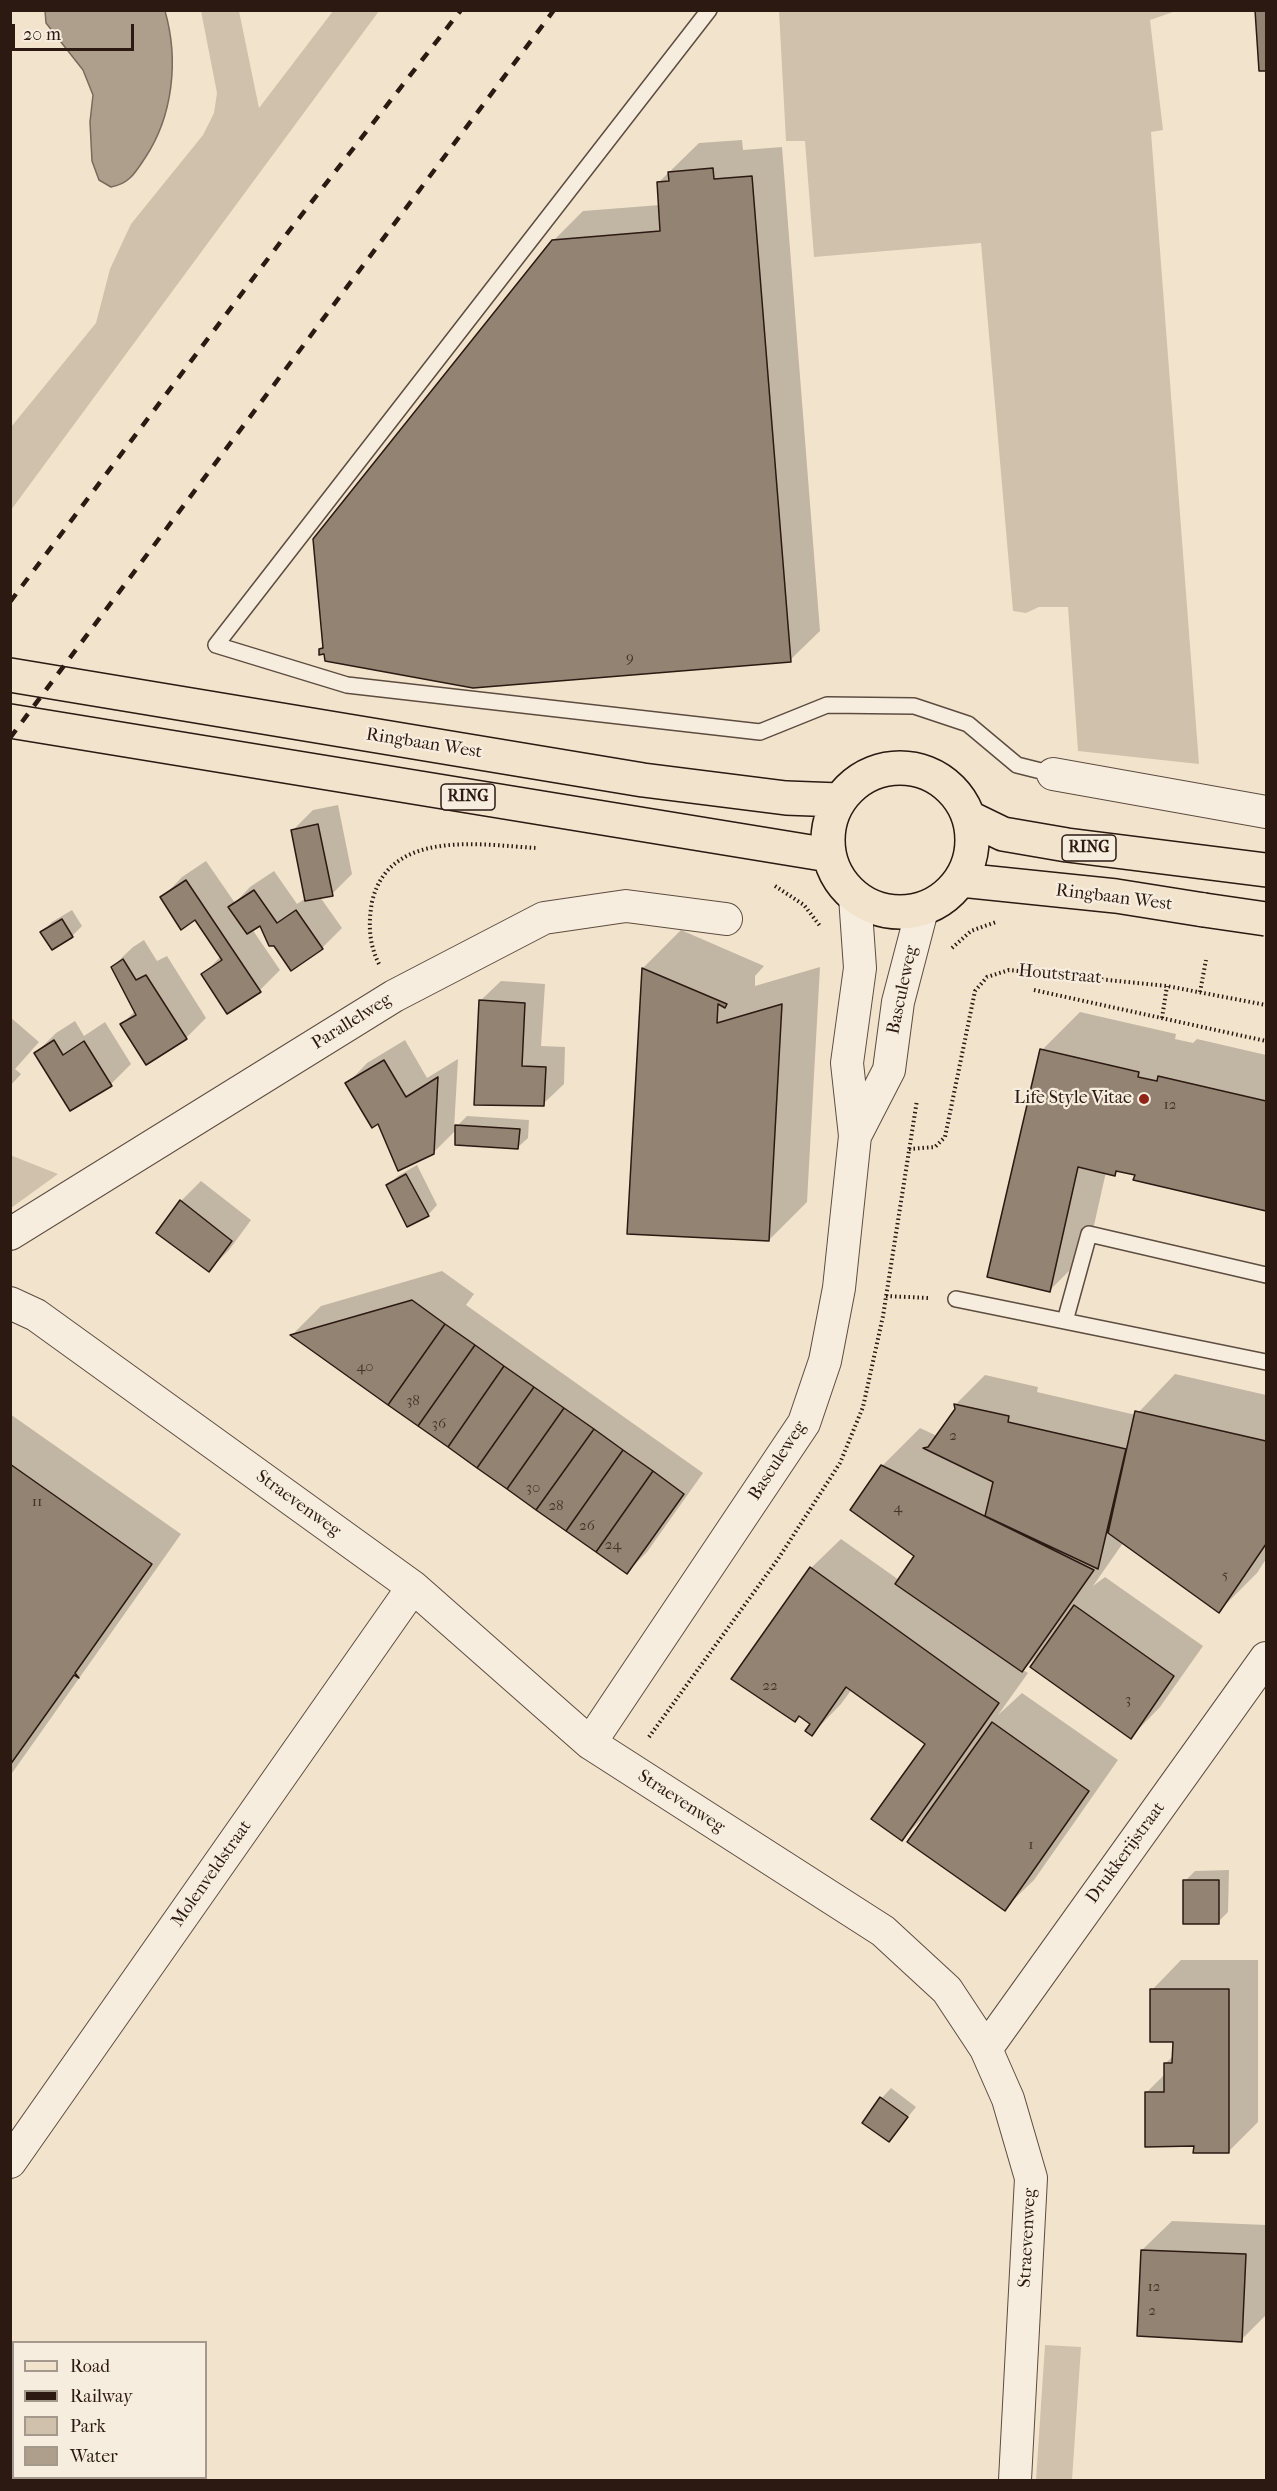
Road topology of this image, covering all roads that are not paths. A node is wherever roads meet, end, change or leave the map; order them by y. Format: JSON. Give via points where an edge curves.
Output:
{"nodes":[{"id":1,"x":709,"y":10,"type":"edge"},
{"id":2,"x":10,"y":675,"type":"edge"},
{"id":3,"x":10,"y":722,"type":"edge"},
{"id":4,"x":1053,"y":774,"type":"joint"},
{"id":5,"x":839,"y":800,"type":"junction"},
{"id":6,"x":1266,"y":812,"type":"edge"},
{"id":7,"x":970,"y":818,"type":"junction"},
{"id":8,"x":829,"y":855,"type":"junction"},
{"id":9,"x":1266,"y":870,"type":"edge"},
{"id":10,"x":961,"y":880,"type":"junction"},
{"id":11,"x":855,"y":897,"type":"junction"},
{"id":12,"x":922,"y":910,"type":"junction"},
{"id":13,"x":726,"y":919,"type":"dead end"},
{"id":14,"x":1266,"y":919,"type":"edge"},
{"id":15,"x":855,"y":1136,"type":"junction"},
{"id":16,"x":10,"y":1234,"type":"edge"},
{"id":17,"x":1266,"y":1275,"type":"edge"},
{"id":18,"x":956,"y":1299,"type":"road end"},
{"id":19,"x":10,"y":1303,"type":"edge"},
{"id":20,"x":1065,"y":1321,"type":"junction"},
{"id":21,"x":1266,"y":1362,"type":"edge"},
{"id":22,"x":413,"y":1587,"type":"junction"},
{"id":23,"x":1266,"y":1658,"type":"edge"},
{"id":24,"x":590,"y":1743,"type":"junction"},
{"id":25,"x":986,"y":2049,"type":"junction"},
{"id":26,"x":10,"y":2162,"type":"edge"},
{"id":27,"x":1015,"y":2481,"type":"edge"}],
"edges":[{"from":1,"to":4,"type":"lane","via":[[216,645],[346,685],[760,732],[828,705],[914,706],[968,724],[1017,765]]},
{"from":2,"to":5,"type":"main road","name":"Ringbaan West","via":[[643,780],[786,798]]},
{"from":3,"to":8,"type":"main road","number":"RING"},
{"from":4,"to":6,"type":"street"},
{"from":5,"to":7,"type":"main road","via":[[863,777],[894,767],[926,772],[953,790]]},
{"from":5,"to":8,"type":"main road","via":[[829,827]]},
{"from":7,"to":9,"type":"main road","number":"RING","via":[[1002,834]]},
{"from":7,"to":10,"type":"main road","via":[[972,850]]},
{"from":8,"to":11,"type":"main road","via":[[839,879]]},
{"from":10,"to":12,"type":"main road","via":[[944,898]]},
{"from":10,"to":14,"type":"main road","name":"Ringbaan West","bridge":true,"via":[[1116,896]]},
{"from":11,"to":12,"type":"main road","via":[[887,911]]},
{"from":11,"to":15,"type":"street","name":"Basculeweg","via":[[860,968],[847,1063]]},
{"from":12,"to":15,"type":"street","name":"Basculeweg","via":[[898,1002],[889,1070]]},
{"from":13,"to":16,"type":"street","name":"Parallelweg","via":[[627,906],[544,918],[394,996]]},
{"from":15,"to":24,"type":"street","name":"Basculeweg","via":[[838,1288],[825,1361],[804,1423]]},
{"from":17,"to":20,"type":"lane","via":[[1089,1234]]},
{"from":18,"to":20,"type":"lane"},
{"from":19,"to":22,"type":"street","name":"Straevenweg","via":[[36,1315]]},
{"from":20,"to":21,"type":"lane"},
{"from":22,"to":24,"type":"street","name":"Straevenweg"},
{"from":22,"to":26,"type":"street","name":"Molenveldstraat"},
{"from":23,"to":25,"type":"street","name":"Drukkerijstraat"},
{"from":24,"to":25,"type":"street","name":"Straevenweg","via":[[883,1931],[947,1990]]},
{"from":25,"to":27,"type":"street","name":"Straevenweg","via":[[1008,2099],[1031,2178]]}]}
